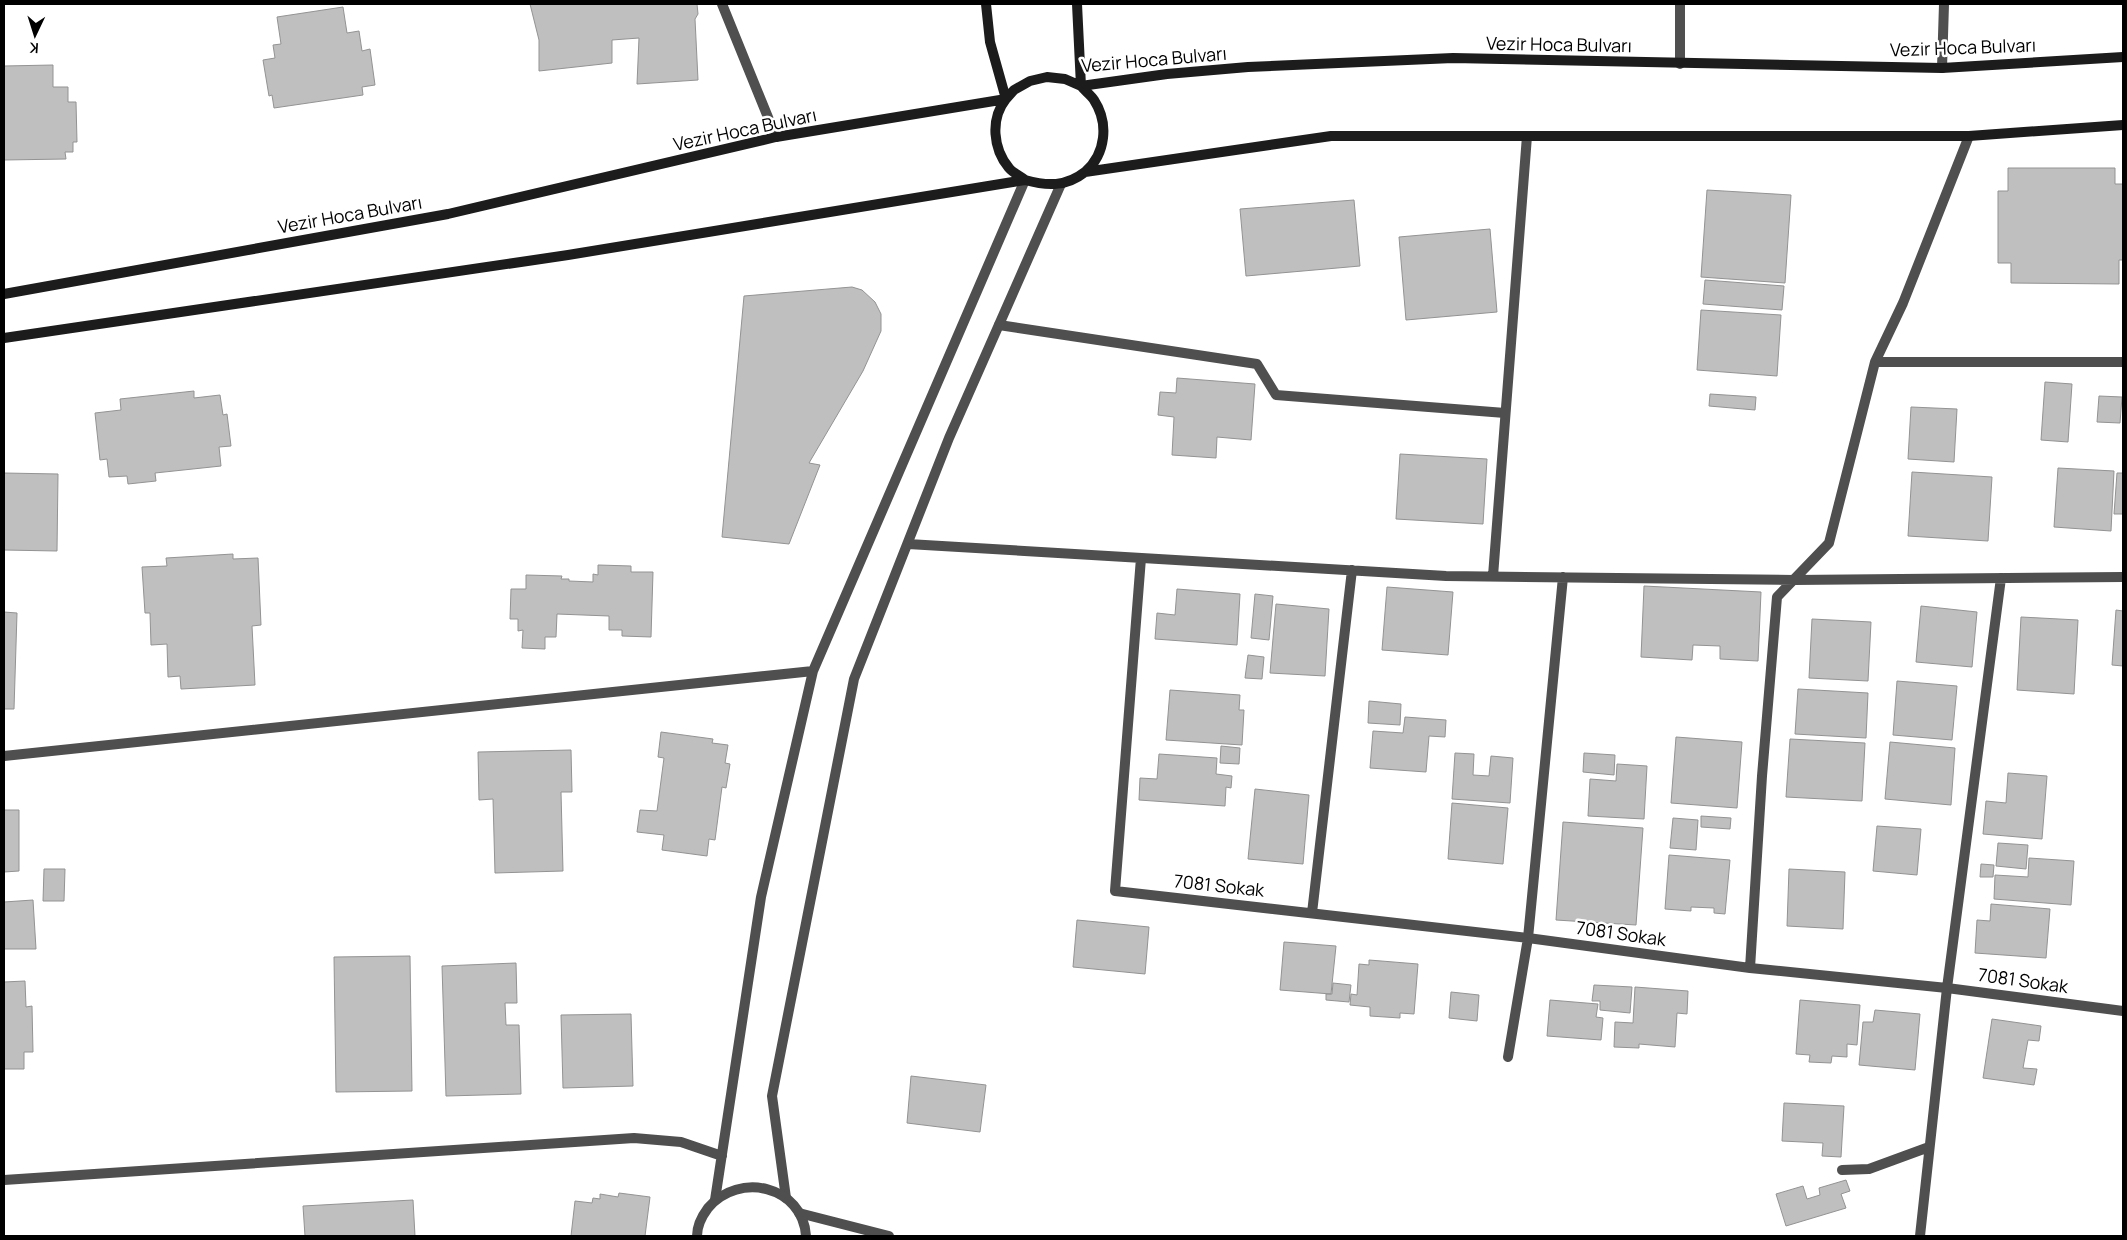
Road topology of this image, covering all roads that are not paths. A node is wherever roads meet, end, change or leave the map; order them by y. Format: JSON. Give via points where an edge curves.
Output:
{"nodes":[{"id":1,"x":722,"y":4,"type":"edge"},
{"id":2,"x":986,"y":4,"type":"edge"},
{"id":3,"x":1077,"y":4,"type":"edge"},
{"id":4,"x":1680,"y":4,"type":"edge"},
{"id":5,"x":1944,"y":4,"type":"edge"},
{"id":6,"x":2123,"y":57,"type":"edge"},
{"id":7,"x":1680,"y":64,"type":"junction"},
{"id":8,"x":1942,"y":68,"type":"junction"},
{"id":9,"x":1081,"y":86,"type":"junction"},
{"id":10,"x":1006,"y":99,"type":"junction"},
{"id":11,"x":2123,"y":125,"type":"edge"},
{"id":12,"x":1527,"y":136,"type":"junction"},
{"id":13,"x":1969,"y":136,"type":"junction"},
{"id":14,"x":776,"y":137,"type":"junction"},
{"id":15,"x":1085,"y":172,"type":"junction"},
{"id":16,"x":1025,"y":180,"type":"junction"},
{"id":17,"x":1060,"y":184,"type":"junction"},
{"id":18,"x":4,"y":294,"type":"edge"},
{"id":19,"x":999,"y":325,"type":"junction"},
{"id":20,"x":4,"y":338,"type":"edge"},
{"id":21,"x":1875,"y":362,"type":"junction"},
{"id":22,"x":2123,"y":362,"type":"edge"},
{"id":23,"x":1505,"y":413,"type":"junction"},
{"id":24,"x":908,"y":544,"type":"junction"},
{"id":25,"x":1141,"y":558,"type":"junction"},
{"id":26,"x":1352,"y":570,"type":"junction"},
{"id":27,"x":1493,"y":576,"type":"junction"},
{"id":28,"x":1563,"y":577,"type":"junction"},
{"id":29,"x":2123,"y":577,"type":"edge"},
{"id":30,"x":2001,"y":578,"type":"junction"},
{"id":31,"x":1794,"y":580,"type":"junction"},
{"id":32,"x":813,"y":671,"type":"junction"},
{"id":33,"x":4,"y":756,"type":"edge"},
{"id":34,"x":1312,"y":912,"type":"junction"},
{"id":35,"x":1528,"y":938,"type":"junction"},
{"id":36,"x":1750,"y":968,"type":"junction"},
{"id":37,"x":1947,"y":988,"type":"junction"},
{"id":38,"x":2123,"y":1011,"type":"edge"},
{"id":39,"x":1508,"y":1057,"type":"dead end"},
{"id":40,"x":1929,"y":1147,"type":"junction"},
{"id":41,"x":722,"y":1156,"type":"junction"},
{"id":42,"x":1842,"y":1170,"type":"dead end"},
{"id":43,"x":4,"y":1180,"type":"edge"},
{"id":44,"x":786,"y":1198,"type":"junction"},
{"id":45,"x":715,"y":1200,"type":"junction"},
{"id":46,"x":799,"y":1213,"type":"junction"},
{"id":47,"x":697,"y":1236,"type":"edge"},
{"id":48,"x":806,"y":1236,"type":"edge"},
{"id":49,"x":889,"y":1236,"type":"edge"},
{"id":50,"x":1920,"y":1236,"type":"edge"}],
"edges":[{"from":1,"to":14,"type":"street"},
{"from":2,"to":10,"type":"main road","via":[[990,42]]},
{"from":3,"to":9,"type":"main road"},
{"from":4,"to":7,"type":"street"},
{"from":5,"to":8,"type":"street"},
{"from":6,"to":8,"type":"main road","name":"Vezir Hoca Bulvarı"},
{"from":7,"to":8,"type":"main road","name":"Vezir Hoca Bulvarı"},
{"from":7,"to":9,"type":"main road","name":"Vezir Hoca Bulvarı","via":[[1453,58],[1248,67]]},
{"from":9,"to":10,"type":"main road","name":"Vezir Hoca Bulvarı","via":[[1065,78],[1047,77],[1030,80]]},
{"from":9,"to":15,"type":"main road","via":[[1094,99],[1102,115],[1104,133],[1100,151]]},
{"from":10,"to":14,"type":"main road","name":"Vezir Hoca Bulvarı"},
{"from":10,"to":16,"type":"main road","via":[[996,120],[995,137],[1000,154],[1010,169]]},
{"from":11,"to":13,"type":"main road"},
{"from":12,"to":13,"type":"main road"},
{"from":12,"to":15,"type":"main road","via":[[1331,136]]},
{"from":12,"to":23,"type":"street"},
{"from":13,"to":21,"type":"street","via":[[1903,303]]},
{"from":14,"to":18,"type":"main road","name":"Vezir Hoca Bulvarı","via":[[448,214]]},
{"from":15,"to":17,"type":"main road"},
{"from":16,"to":17,"type":"main road","via":[[1042,185]]},
{"from":16,"to":20,"type":"main road","via":[[568,254]]},
{"from":16,"to":32,"type":"street"},
{"from":17,"to":19,"type":"street"},
{"from":19,"to":23,"type":"street","via":[[1257,364],[1276,395]]},
{"from":19,"to":24,"type":"street","via":[[949,438]]},
{"from":21,"to":22,"type":"street"},
{"from":21,"to":31,"type":"street","via":[[1829,543]]},
{"from":23,"to":27,"type":"street"},
{"from":24,"to":25,"type":"street"},
{"from":24,"to":44,"type":"street","via":[[854,679],[772,1096]]},
{"from":25,"to":26,"type":"street"},
{"from":25,"to":34,"type":"street","name":"7081 Sokak","via":[[1115,892]]},
{"from":26,"to":27,"type":"street"},
{"from":26,"to":34,"type":"street"},
{"from":27,"to":28,"type":"street"},
{"from":28,"to":31,"type":"street"},
{"from":28,"to":35,"type":"street"},
{"from":29,"to":30,"type":"street"},
{"from":30,"to":31,"type":"street"},
{"from":30,"to":37,"type":"street"},
{"from":31,"to":36,"type":"street","via":[[1777,597]]},
{"from":32,"to":33,"type":"street"},
{"from":32,"to":41,"type":"street","via":[[761,897]]},
{"from":34,"to":35,"type":"street","name":"7081 Sokak"},
{"from":35,"to":36,"type":"street","name":"7081 Sokak"},
{"from":35,"to":39,"type":"street"},
{"from":36,"to":37,"type":"street","name":"7081 Sokak"},
{"from":37,"to":38,"type":"street","name":"7081 Sokak"},
{"from":37,"to":40,"type":"street"},
{"from":40,"to":42,"type":"street","via":[[1869,1169]]},
{"from":40,"to":50,"type":"street"},
{"from":41,"to":43,"type":"street","via":[[681,1142],[634,1138]]},
{"from":41,"to":45,"type":"street"},
{"from":44,"to":45,"type":"street","via":[[769,1189],[750,1186],[731,1190]]},
{"from":44,"to":46,"type":"street"},
{"from":45,"to":47,"type":"street","via":[[703,1215]]},
{"from":46,"to":48,"type":"street"},
{"from":46,"to":49,"type":"street"}]}
